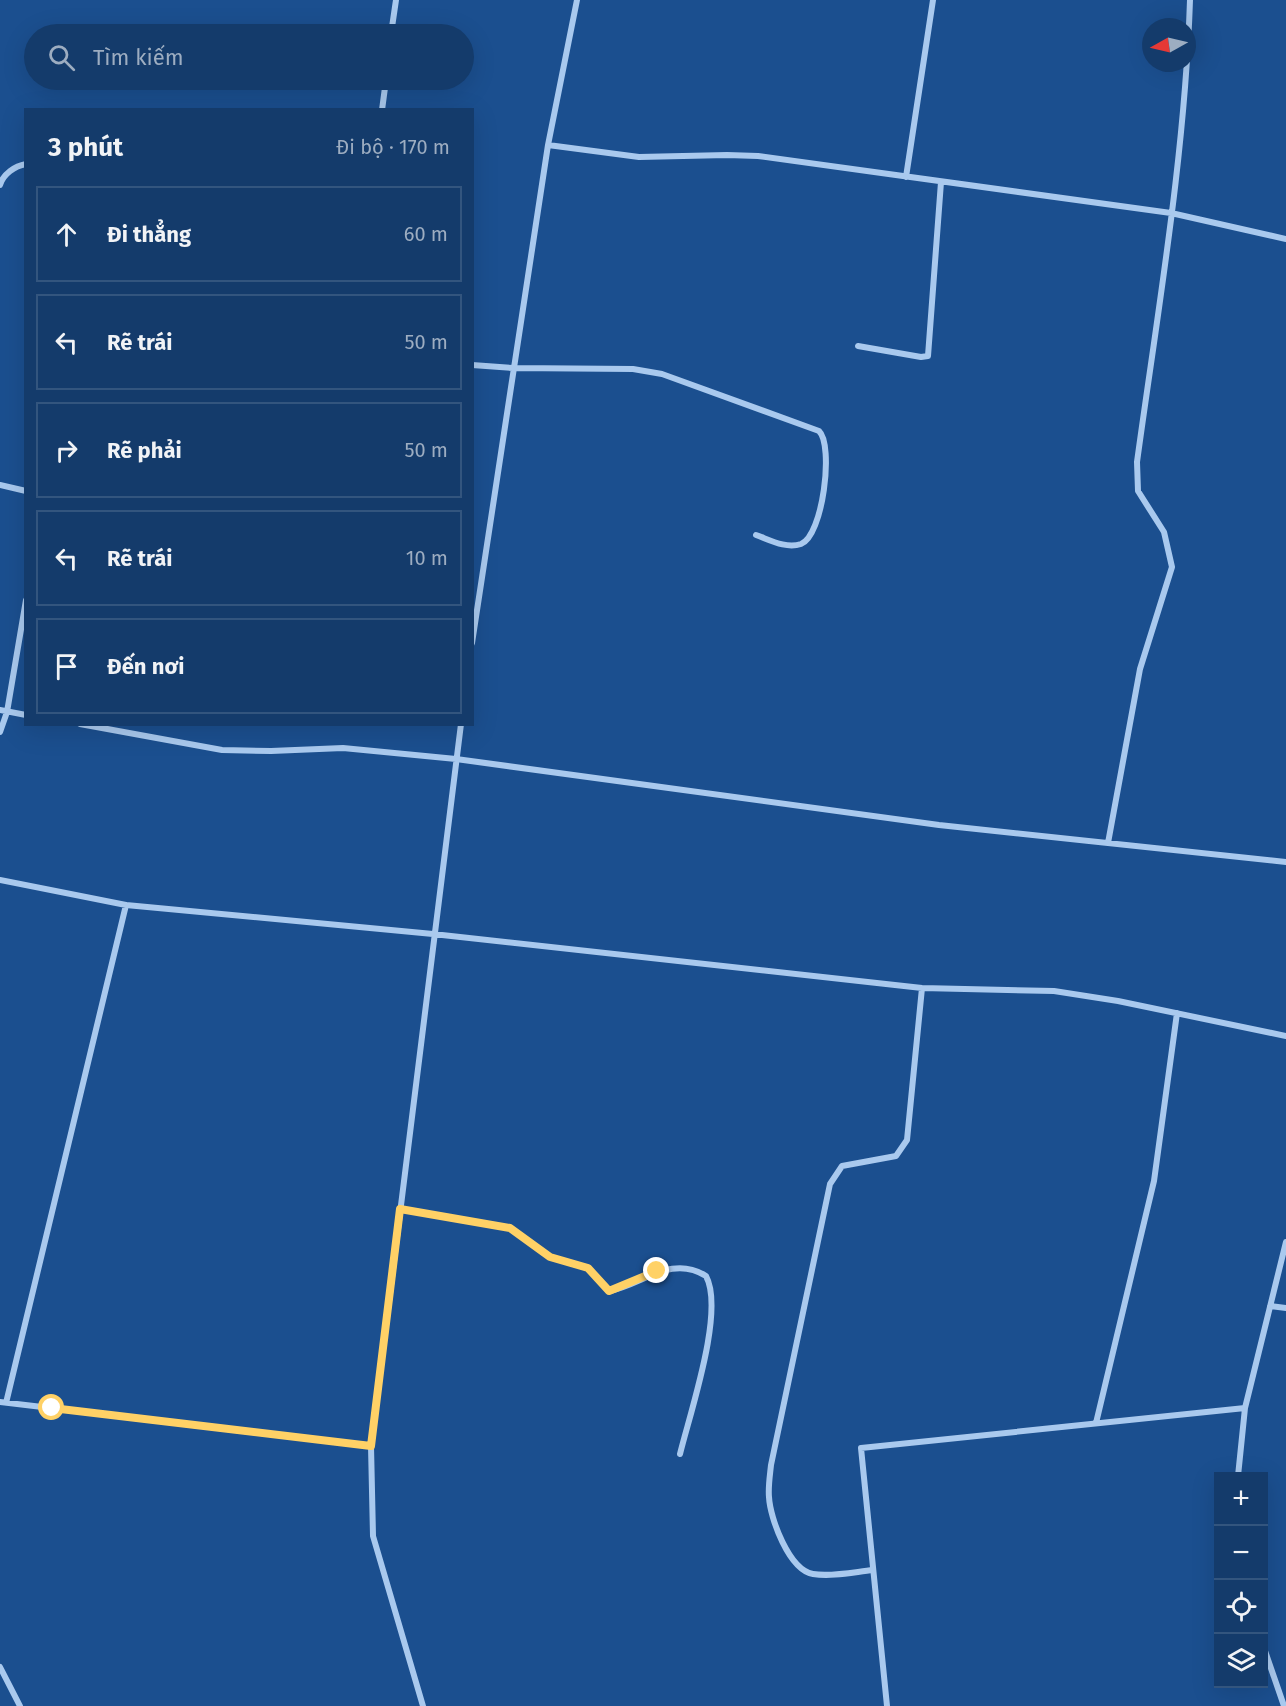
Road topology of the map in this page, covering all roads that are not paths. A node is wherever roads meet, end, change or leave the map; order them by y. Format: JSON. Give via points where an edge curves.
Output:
{"nodes":[{"id":1,"x":396,"y":0,"type":"edge"},
{"id":2,"x":577,"y":0,"type":"edge"},
{"id":3,"x":933,"y":0,"type":"edge"},
{"id":4,"x":1190,"y":0,"type":"edge"},
{"id":5,"x":392,"y":24,"type":"edge"},
{"id":6,"x":385,"y":90,"type":"edge"},
{"id":7,"x":382,"y":108,"type":"edge"},
{"id":8,"x":548,"y":145,"type":"junction"},
{"id":9,"x":24,"y":164,"type":"edge"},
{"id":10,"x":906,"y":177,"type":"junction"},
{"id":11,"x":942,"y":182,"type":"junction"},
{"id":12,"x":0,"y":185,"type":"edge"},
{"id":13,"x":1171,"y":213,"type":"junction"},
{"id":14,"x":1286,"y":239,"type":"edge"},
{"id":15,"x":858,"y":346,"type":"dead end"},
{"id":16,"x":474,"y":365,"type":"edge"},
{"id":17,"x":513,"y":368,"type":"junction"},
{"id":18,"x":0,"y":485,"type":"edge"},
{"id":19,"x":24,"y":491,"type":"edge"},
{"id":20,"x":756,"y":535,"type":"dead end"},
{"id":21,"x":24,"y":610,"type":"edge"},
{"id":22,"x":474,"y":630,"type":"edge"},
{"id":23,"x":4,"y":711,"type":"edge"},
{"id":24,"x":24,"y":715,"type":"edge"},
{"id":25,"x":91,"y":726,"type":"edge"},
{"id":26,"x":461,"y":726,"type":"edge"},
{"id":27,"x":0,"y":732,"type":"edge"},
{"id":28,"x":456,"y":759,"type":"junction"},
{"id":29,"x":1108,"y":843,"type":"junction"},
{"id":30,"x":1286,"y":862,"type":"edge"},
{"id":31,"x":0,"y":880,"type":"edge"},
{"id":32,"x":126,"y":905,"type":"junction"},
{"id":33,"x":433,"y":934,"type":"junction"},
{"id":34,"x":922,"y":988,"type":"junction"},
{"id":35,"x":1177,"y":1013,"type":"junction"},
{"id":36,"x":1286,"y":1036,"type":"edge"},
{"id":37,"x":400,"y":1209,"type":"junction"},
{"id":38,"x":1286,"y":1242,"type":"edge"},
{"id":39,"x":1270,"y":1306,"type":"junction"},
{"id":40,"x":1286,"y":1308,"type":"edge"},
{"id":41,"x":3,"y":1403,"type":"edge"},
{"id":42,"x":1245,"y":1408,"type":"junction"},
{"id":43,"x":1096,"y":1424,"type":"junction"},
{"id":44,"x":371,"y":1446,"type":"junction"},
{"id":45,"x":680,"y":1454,"type":"dead end"},
{"id":46,"x":1238,"y":1472,"type":"edge"},
{"id":47,"x":873,"y":1570,"type":"junction"},
{"id":48,"x":1268,"y":1662,"type":"edge"},
{"id":49,"x":0,"y":1666,"type":"edge"},
{"id":50,"x":20,"y":1706,"type":"edge"},
{"id":51,"x":423,"y":1706,"type":"edge"},
{"id":52,"x":887,"y":1706,"type":"edge"},
{"id":53,"x":1284,"y":1706,"type":"edge"}],
"edges":[{"from":1,"to":5,"type":"street"},
{"from":2,"to":8,"type":"street"},
{"from":3,"to":10,"type":"street"},
{"from":4,"to":13,"type":"street","via":[[1188,60]]},
{"from":6,"to":7,"type":"street"},
{"from":8,"to":10,"type":"street","via":[[639,157],[758,156]]},
{"from":8,"to":17,"type":"street"},
{"from":9,"to":12,"type":"street","via":[[17,166]]},
{"from":10,"to":11,"type":"street"},
{"from":11,"to":13,"type":"street"},
{"from":11,"to":15,"type":"street","via":[[928,356]]},
{"from":13,"to":14,"type":"street"},
{"from":13,"to":29,"type":"street","via":[[1137,462],[1138,491],[1164,532],[1172,567],[1140,669]]},
{"from":16,"to":17,"type":"street"},
{"from":17,"to":20,"type":"street","via":[[633,369],[662,374],[819,431],[825,454],[821,511],[815,530],[804,543],[793,546]]},
{"from":17,"to":22,"type":"street"},
{"from":18,"to":19,"type":"street"},
{"from":21,"to":23,"type":"street"},
{"from":23,"to":24,"type":"street"},
{"from":23,"to":27,"type":"street"},
{"from":25,"to":28,"type":"street","via":[[222,750],[343,748]]},
{"from":26,"to":28,"type":"street"},
{"from":28,"to":29,"type":"street","via":[[939,825]]},
{"from":28,"to":33,"type":"street"},
{"from":29,"to":30,"type":"street"},
{"from":31,"to":32,"type":"street"},
{"from":32,"to":33,"type":"street"},
{"from":32,"to":41,"type":"street"},
{"from":33,"to":34,"type":"street"},
{"from":33,"to":37,"type":"street"},
{"from":34,"to":35,"type":"street","via":[[1054,991]]},
{"from":34,"to":47,"type":"street","via":[[906,1140],[896,1155],[842,1166],[830,1184],[768,1495],[783,1544],[811,1574]]},
{"from":35,"to":36,"type":"street"},
{"from":35,"to":43,"type":"street","via":[[1154,1181]]},
{"from":37,"to":44,"type":"street"},
{"from":37,"to":45,"type":"street","via":[[510,1228],[550,1257],[588,1268],[609,1291],[663,1269],[706,1276],[712,1291],[712,1319]]},
{"from":38,"to":39,"type":"street"},
{"from":39,"to":40,"type":"street"},
{"from":39,"to":42,"type":"street"},
{"from":41,"to":44,"type":"street"},
{"from":42,"to":43,"type":"street"},
{"from":42,"to":46,"type":"street"},
{"from":43,"to":47,"type":"street","via":[[861,1448]]},
{"from":44,"to":51,"type":"street","via":[[373,1536]]},
{"from":47,"to":52,"type":"street"},
{"from":48,"to":53,"type":"street"},
{"from":49,"to":50,"type":"street"}]}
